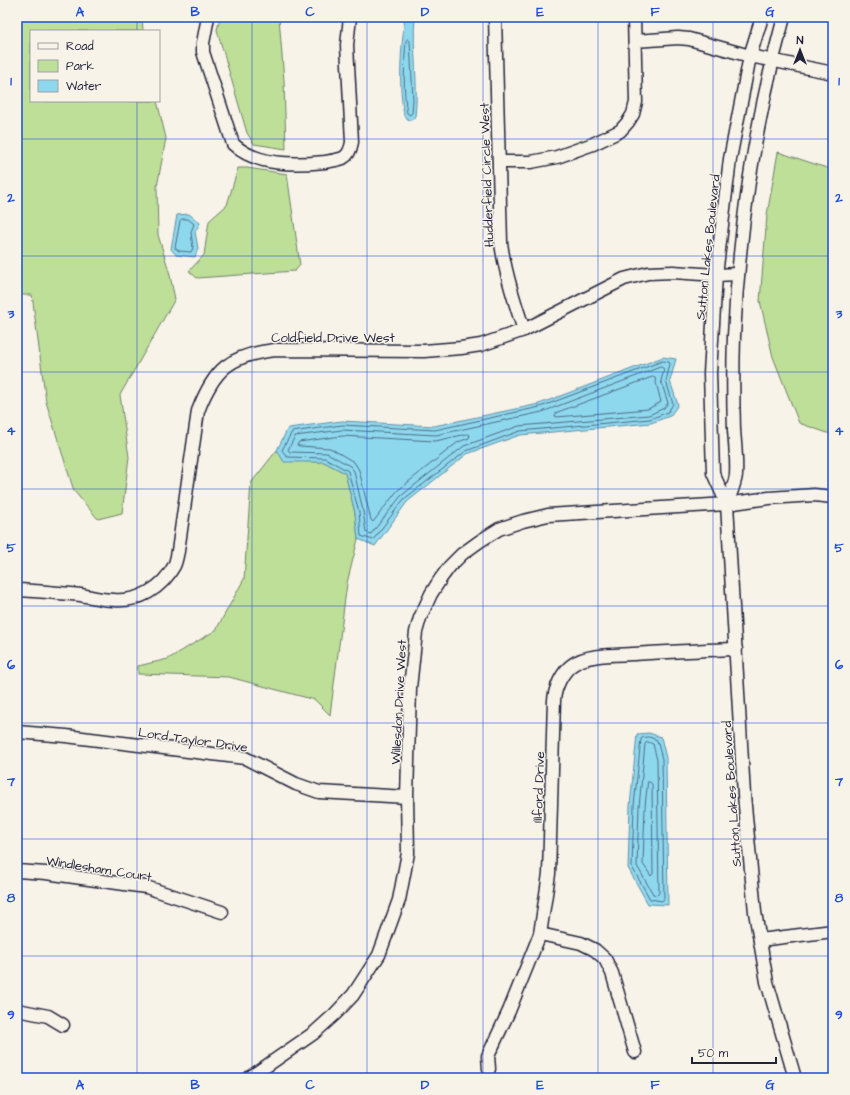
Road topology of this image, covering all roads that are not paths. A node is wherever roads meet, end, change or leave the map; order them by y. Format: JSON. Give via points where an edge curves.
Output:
{"nodes":[{"id":1,"x":208,"y":17,"type":"edge"},
{"id":2,"x":350,"y":17,"type":"edge"},
{"id":3,"x":495,"y":17,"type":"edge"},
{"id":4,"x":634,"y":17,"type":"edge"},
{"id":5,"x":762,"y":17,"type":"edge"},
{"id":6,"x":784,"y":17,"type":"edge"},
{"id":7,"x":635,"y":41,"type":"junction"},
{"id":8,"x":750,"y":56,"type":"junction"},
{"id":9,"x":772,"y":60,"type":"junction"},
{"id":10,"x":833,"y":73,"type":"edge"},
{"id":11,"x":499,"y":162,"type":"junction"},
{"id":12,"x":716,"y":274,"type":"junction"},
{"id":13,"x":738,"y":274,"type":"junction"},
{"id":14,"x":524,"y":330,"type":"junction"},
{"id":15,"x":833,"y":497,"type":"edge"},
{"id":16,"x":727,"y":504,"type":"junction"},
{"id":17,"x":17,"y":590,"type":"edge"},
{"id":18,"x":736,"y":649,"type":"junction"},
{"id":19,"x":17,"y":732,"type":"edge"},
{"id":20,"x":407,"y":797,"type":"junction"},
{"id":21,"x":17,"y":872,"type":"edge"},
{"id":22,"x":222,"y":912,"type":"dead end"},
{"id":23,"x":833,"y":931,"type":"edge"},
{"id":24,"x":540,"y":934,"type":"junction"},
{"id":25,"x":760,"y":940,"type":"junction"},
{"id":26,"x":17,"y":1010,"type":"edge"},
{"id":27,"x":63,"y":1026,"type":"dead end"},
{"id":28,"x":635,"y":1052,"type":"dead end"},
{"id":29,"x":489,"y":1069,"type":"dead end"},
{"id":30,"x":249,"y":1078,"type":"edge"},
{"id":31,"x":795,"y":1078,"type":"edge"}],
"edges":[{"from":1,"to":2,"type":"street","via":[[203,52],[233,144],[240,151],[255,157],[283,163],[313,163],[344,158],[350,150],[352,142],[347,44]]},
{"from":3,"to":11,"type":"street","name":"Hudderfield Circle West"},
{"from":4,"to":7,"type":"street"},
{"from":5,"to":8,"type":"street","name":"Sutton Lakes Boulevard"},
{"from":6,"to":9,"type":"street","name":"Sutton Lakes Boulevard"},
{"from":7,"to":8,"type":"street","via":[[678,38]]},
{"from":7,"to":11,"type":"street","via":[[636,102],[633,114],[620,132],[557,158],[531,162]]},
{"from":8,"to":9,"type":"street"},
{"from":8,"to":12,"type":"street","name":"Sutton Lakes Boulevard","via":[[730,159]]},
{"from":9,"to":10,"type":"street"},
{"from":9,"to":13,"type":"street","name":"Sutton Lakes Boulevard","via":[[750,173]]},
{"from":11,"to":14,"type":"street","name":"Hudderfield Circle West","via":[[501,244],[509,286]]},
{"from":12,"to":13,"type":"street","name":"Coldfield Drive West"},
{"from":12,"to":14,"type":"street","name":"Coldfield Drive West","via":[[648,273],[624,279]]},
{"from":12,"to":16,"type":"street","name":"Sutton Lakes Boulevard","via":[[710,373],[713,473]]},
{"from":13,"to":16,"type":"street","name":"Sutton Lakes Boulevard","via":[[733,395],[736,475]]},
{"from":14,"to":17,"type":"street","name":"Coldfield Drive West","via":[[481,345],[440,350],[275,350],[241,357],[226,366],[214,379],[198,411],[178,551],[175,565],[165,579],[154,590],[129,600]]},
{"from":15,"to":16,"type":"street","name":"Willesdon Drive West","via":[[814,495]]},
{"from":16,"to":18,"type":"street","name":"Sutton Lakes Boulevard"},
{"from":16,"to":20,"type":"street","name":"Willesdon Drive West","via":[[548,515],[499,529],[462,554],[441,578],[420,618],[416,632],[410,688]]},
{"from":18,"to":24,"type":"street","name":"Illford Drive","via":[[600,656],[572,664],[566,671],[554,695],[549,874]]},
{"from":18,"to":25,"type":"street","name":"Sutton Lakes Boulevard","via":[[744,796]]},
{"from":19,"to":20,"type":"street","name":"Lord Taylor Drive","via":[[245,758],[296,784],[319,792]]},
{"from":20,"to":30,"type":"street","name":"Willesdon Drive West","via":[[408,853],[399,900],[379,955],[353,995],[335,1014],[314,1033]]},
{"from":21,"to":22,"type":"street","name":"Windlesham Court","via":[[46,872],[146,887]]},
{"from":23,"to":25,"type":"street"},
{"from":24,"to":28,"type":"street","via":[[581,943],[605,959],[612,973]]},
{"from":24,"to":29,"type":"street","name":"Illford Drive","via":[[488,1056]]},
{"from":25,"to":31,"type":"street","name":"Sutton Lakes Boulevard","via":[[767,982]]},
{"from":26,"to":27,"type":"street","via":[[48,1016]]}]}
